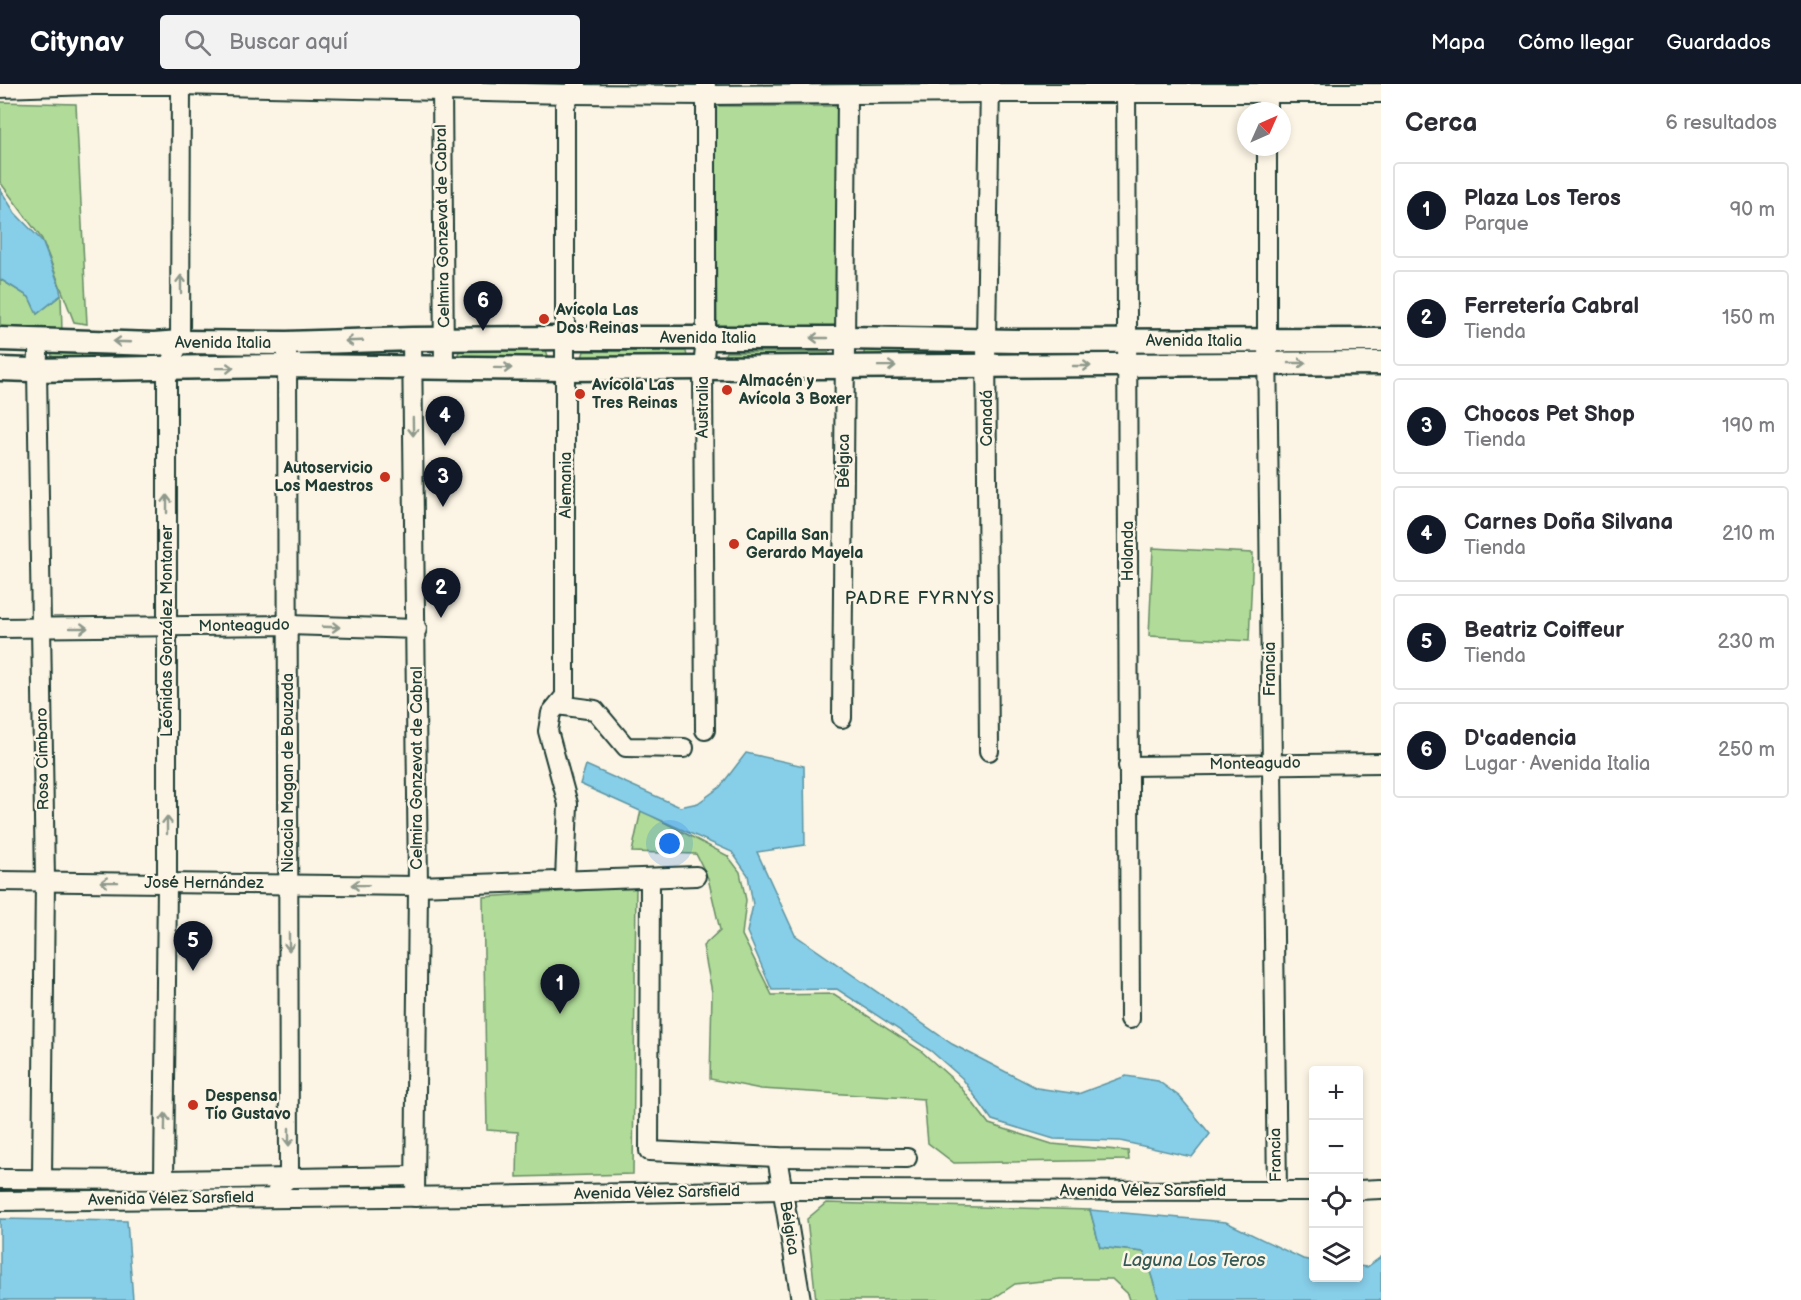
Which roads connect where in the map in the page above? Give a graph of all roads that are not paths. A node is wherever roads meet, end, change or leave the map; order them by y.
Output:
1 (181, 84) edge
2 (442, 87) edge
3 (0, 88) edge
4 (990, 88) edge
5 (1126, 88) edge
6 (575, 89) edge
7 (706, 90) edge
8 (1381, 93) edge
9 (847, 96) junction
10 (1267, 96) edge
11 (1267, 156) edge
12 (565, 338) junction
13 (706, 338) junction
14 (845, 338) junction
15 (0, 339) edge
16 (39, 339) junction
17 (412, 339) junction
18 (445, 339) junction
19 (986, 340) junction
20 (1381, 340) edge
21 (1128, 341) junction
22 (180, 342) junction
23 (287, 343) junction
24 (1267, 352) junction
25 (1381, 363) edge
26 (986, 365) junction
27 (286, 366) junction
28 (1128, 366) junction
29 (703, 367) junction
30 (845, 367) junction
31 (412, 368) junction
32 (444, 368) junction
33 (0, 369) edge
34 (167, 369) junction
35 (566, 369) junction
36 (37, 370) junction
37 (288, 625) junction
38 (167, 627) junction
39 (0, 628) edge
40 (42, 628) junction
41 (417, 629) junction
42 (558, 705) junction
43 (842, 718) dead end
44 (705, 730) dead end
45 (684, 748) dead end
46 (989, 751) dead end
47 (1381, 763) edge
48 (1271, 764) junction
49 (1128, 766) junction
50 (696, 876) dead end
51 (650, 879) junction
52 (565, 880) junction
53 (0, 881) edge
54 (45, 881) junction
55 (167, 883) junction
56 (289, 883) junction
57 (418, 886) junction
58 (1130, 1019) dead end
59 (777, 1157) junction
60 (907, 1158) dead end
61 (414, 1176) junction
62 (289, 1178) junction
63 (0, 1179) edge
64 (42, 1179) junction
65 (164, 1180) junction
66 (1381, 1189) edge
67 (782, 1190) junction
68 (1363, 1190) edge
69 (1277, 1191) junction
70 (1309, 1191) edge
71 (275, 1197) junction
72 (415, 1197) junction
73 (0, 1201) edge
74 (801, 1300) edge

1 - 2 street
1 - 3 street
22 -> 1 street, Leónidas González Montaner
2 - 6 street
2 - 18 street, Celmira Gonzevat de Cabral
4 - 5 street
4 - 9 street
4 - 19 street, Canadá
5 - 10 street
5 - 21 street, Holanda
6 - 7 street
6 - 12 street, Alemania
7 - 9 street
7 - 13 street, Australia
8 - 10 street
9 - 14 street, Bélgica
11 - 24 street, Francia
12 - 13 main road, Avenida Italia
12 - 18 main road, Avenida Italia
12 - 35 street, Alemania
14 -> 13 main road, Avenida Italia
13 - 29 street, Australia
14 - 19 main road, Avenida Italia
14 - 30 street, Bélgica
15 - 16 main road, Avenida Italia
22 -> 16 main road, Avenida Italia
16 - 36 street, Rosa Címbaro
17 - 18 main road, Avenida Italia
17 -> 23 main road, Avenida Italia
17 - 31 street, Celmira Gonzevat de Cabral
18 - 32 street, Celmira Gonzevat de Cabral
19 - 21 main road, Avenida Italia
19 - 26 street, Canadá
20 - 24 main road, Avenida Italia
21 - 24 main road, Avenida Italia
21 - 28 street, Holanda
22 - 23 main road, Avenida Italia
22 - 34 street, Leónidas González Montaner
23 - 27 street, Nicacia Magan de Bouzada
24 -> 25 main road, Avenida Italia
24 - 28 main road, Avenida Italia
24 - 48 street, Francia
26 -> 28 main road, Avenida Italia
30 -> 26 main road, Avenida Italia
26 - 46 street, Canadá
27 - 31 main road, Avenida Italia
34 -> 27 main road, Avenida Italia
27 - 37 street, Nicacia Magan de Bouzada
28 - 49 street, Holanda
29 - 30 main road, Avenida Italia
29 - 35 main road, Avenida Italia
29 - 44 street, Australia
30 - 43 street, Bélgica
31 - 32 main road, Avenida Italia
31 -> 41 street, Celmira Gonzevat de Cabral
32 -> 35 main road, Avenida Italia
33 - 36 main road, Avenida Italia
34 - 36 main road, Avenida Italia
38 -> 34 street, Leónidas González Montaner
35 - 42 street, Alemania
36 - 40 street, Rosa Címbaro
37 - 38 street, Monteagudo
37 -> 41 street, Monteagudo
37 - 56 street, Nicacia Magan de Bouzada
40 -> 38 street, Monteagudo
55 -> 38 street, Leónidas González Montaner
39 - 40 street, Monteagudo
40 - 54 street, Rosa Címbaro
41 - 57 street, Celmira Gonzevat de Cabral
42 - 45 street
42 - 52 street, Alemania
47 - 48 street, Monteagudo
48 - 49 street, Monteagudo
48 - 69 street, Francia
49 - 58 street, Holanda
50 - 51 street, José Hernández
51 - 52 street, José Hernández
51 - 59 street
52 - 57 street, José Hernández
53 - 54 street, José Hernández
55 -> 54 street, José Hernández
54 - 64 street, Rosa Címbaro
55 - 56 street, José Hernández
65 -> 55 street, Leónidas González Montaner
57 -> 56 street, José Hernández
56 -> 62 street, Nicacia Magan de Bouzada
57 - 61 street, Celmira Gonzevat de Cabral
59 - 60 street
59 - 67 street, Bélgica
61 - 62 street, Avenida Vélez Sarsfield
61 - 72 street, Celmira Gonzevat de Cabral
62 - 65 street, Avenida Vélez Sarsfield
62 - 71 street
63 - 64 street, Avenida Vélez Sarsfield
64 - 65 street, Avenida Vélez Sarsfield
66 - 68 street
67 - 69 street, Avenida Vélez Sarsfield
67 - 72 street, Avenida Vélez Sarsfield
67 - 74 street, Bélgica
69 - 70 street, Avenida Vélez Sarsfield
71 - 72 street, Avenida Vélez Sarsfield
71 - 73 street, Avenida Vélez Sarsfield

